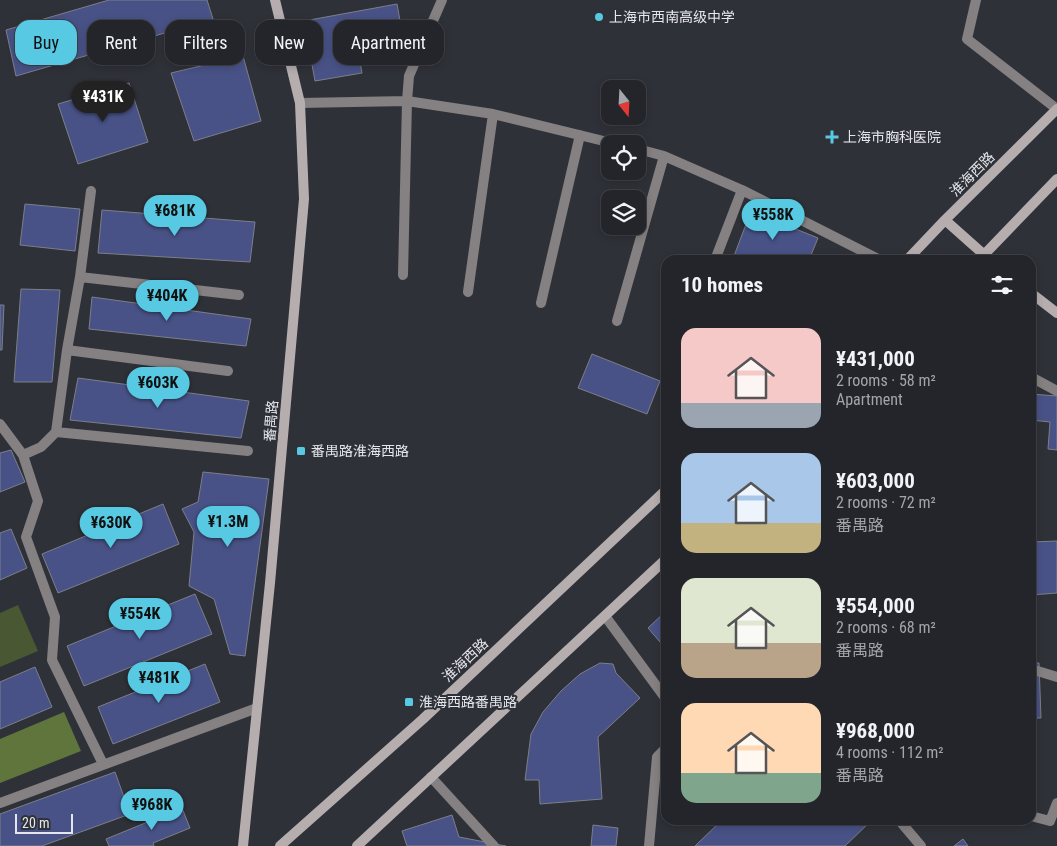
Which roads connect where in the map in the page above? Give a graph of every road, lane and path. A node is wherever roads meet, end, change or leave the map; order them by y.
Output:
1 (275, 0) edge
2 (442, 0) edge
3 (976, 0) edge
4 (407, 101) junction
5 (300, 103) junction
6 (1057, 109) edge
7 (493, 114) junction
8 (580, 135) junction
9 (601, 140) edge
10 (646, 151) edge
11 (664, 156) junction
12 (1057, 179) edge
13 (742, 190) junction
14 (91, 192) dead end
15 (946, 220) junction
16 (717, 255) edge
17 (870, 255) edge
18 (912, 255) edge
19 (981, 255) edge
20 (987, 255) edge
21 (403, 275) dead end
22 (80, 277) junction
23 (468, 292) dead end
24 (239, 295) dead end
25 (1036, 296) edge
26 (541, 303) dead end
27 (1057, 313) edge
28 (618, 321) dead end
29 (67, 350) junction
30 (228, 371) dead end
31 (1036, 380) edge
32 (1057, 391) edge
33 (0, 424) edge
34 (56, 432) junction
35 (248, 451) dead end
36 (23, 455) junction
37 (661, 495) edge
38 (661, 564) edge
39 (604, 616) junction
40 (1036, 671) edge
41 (1057, 677) edge
42 (661, 692) edge
43 (257, 708) junction
44 (661, 753) edge
45 (103, 764) junction
46 (431, 777) junction
47 (0, 803) edge
48 (1057, 803) edge
49 (1036, 817) edge
50 (903, 825) edge
51 (243, 846) edge
52 (280, 846) edge
53 (357, 846) edge
54 (494, 846) edge
55 (649, 846) edge
56 (922, 846) edge

1 - 5 main road, 番禺路
2 - 4 lane
3 - 6 lane
4 - 5 lane
4 - 7 lane
4 - 21 lane
5 - 43 main road, 番禺路
6 - 15 main road, 淮海西路
7 - 8 lane
7 - 23 lane
8 - 9 lane
8 - 26 lane
10 - 11 lane
11 - 13 lane
11 - 28 lane
12 - 20 main road
13 - 16 lane
13 - 17 lane
14 - 22 lane
15 - 18 main road, 淮海西路
15 - 19 main road
22 - 24 lane
22 - 29 lane
25 - 27 main road
29 - 30 lane
29 - 34 lane
31 - 32 lane
33 - 36 lane
34 - 35 lane
34 - 36 lane
36 - 45 lane
37 - 52 main road, 淮海西路
38 - 39 main road
39 - 42 lane
39 - 46 main road
40 - 41 lane
43 - 45 lane
43 - 51 main road, 番禺路
44 - 55 lane
45 - 47 lane
46 - 53 main road
46 - 54 lane
48 - 49 lane
50 - 56 lane

